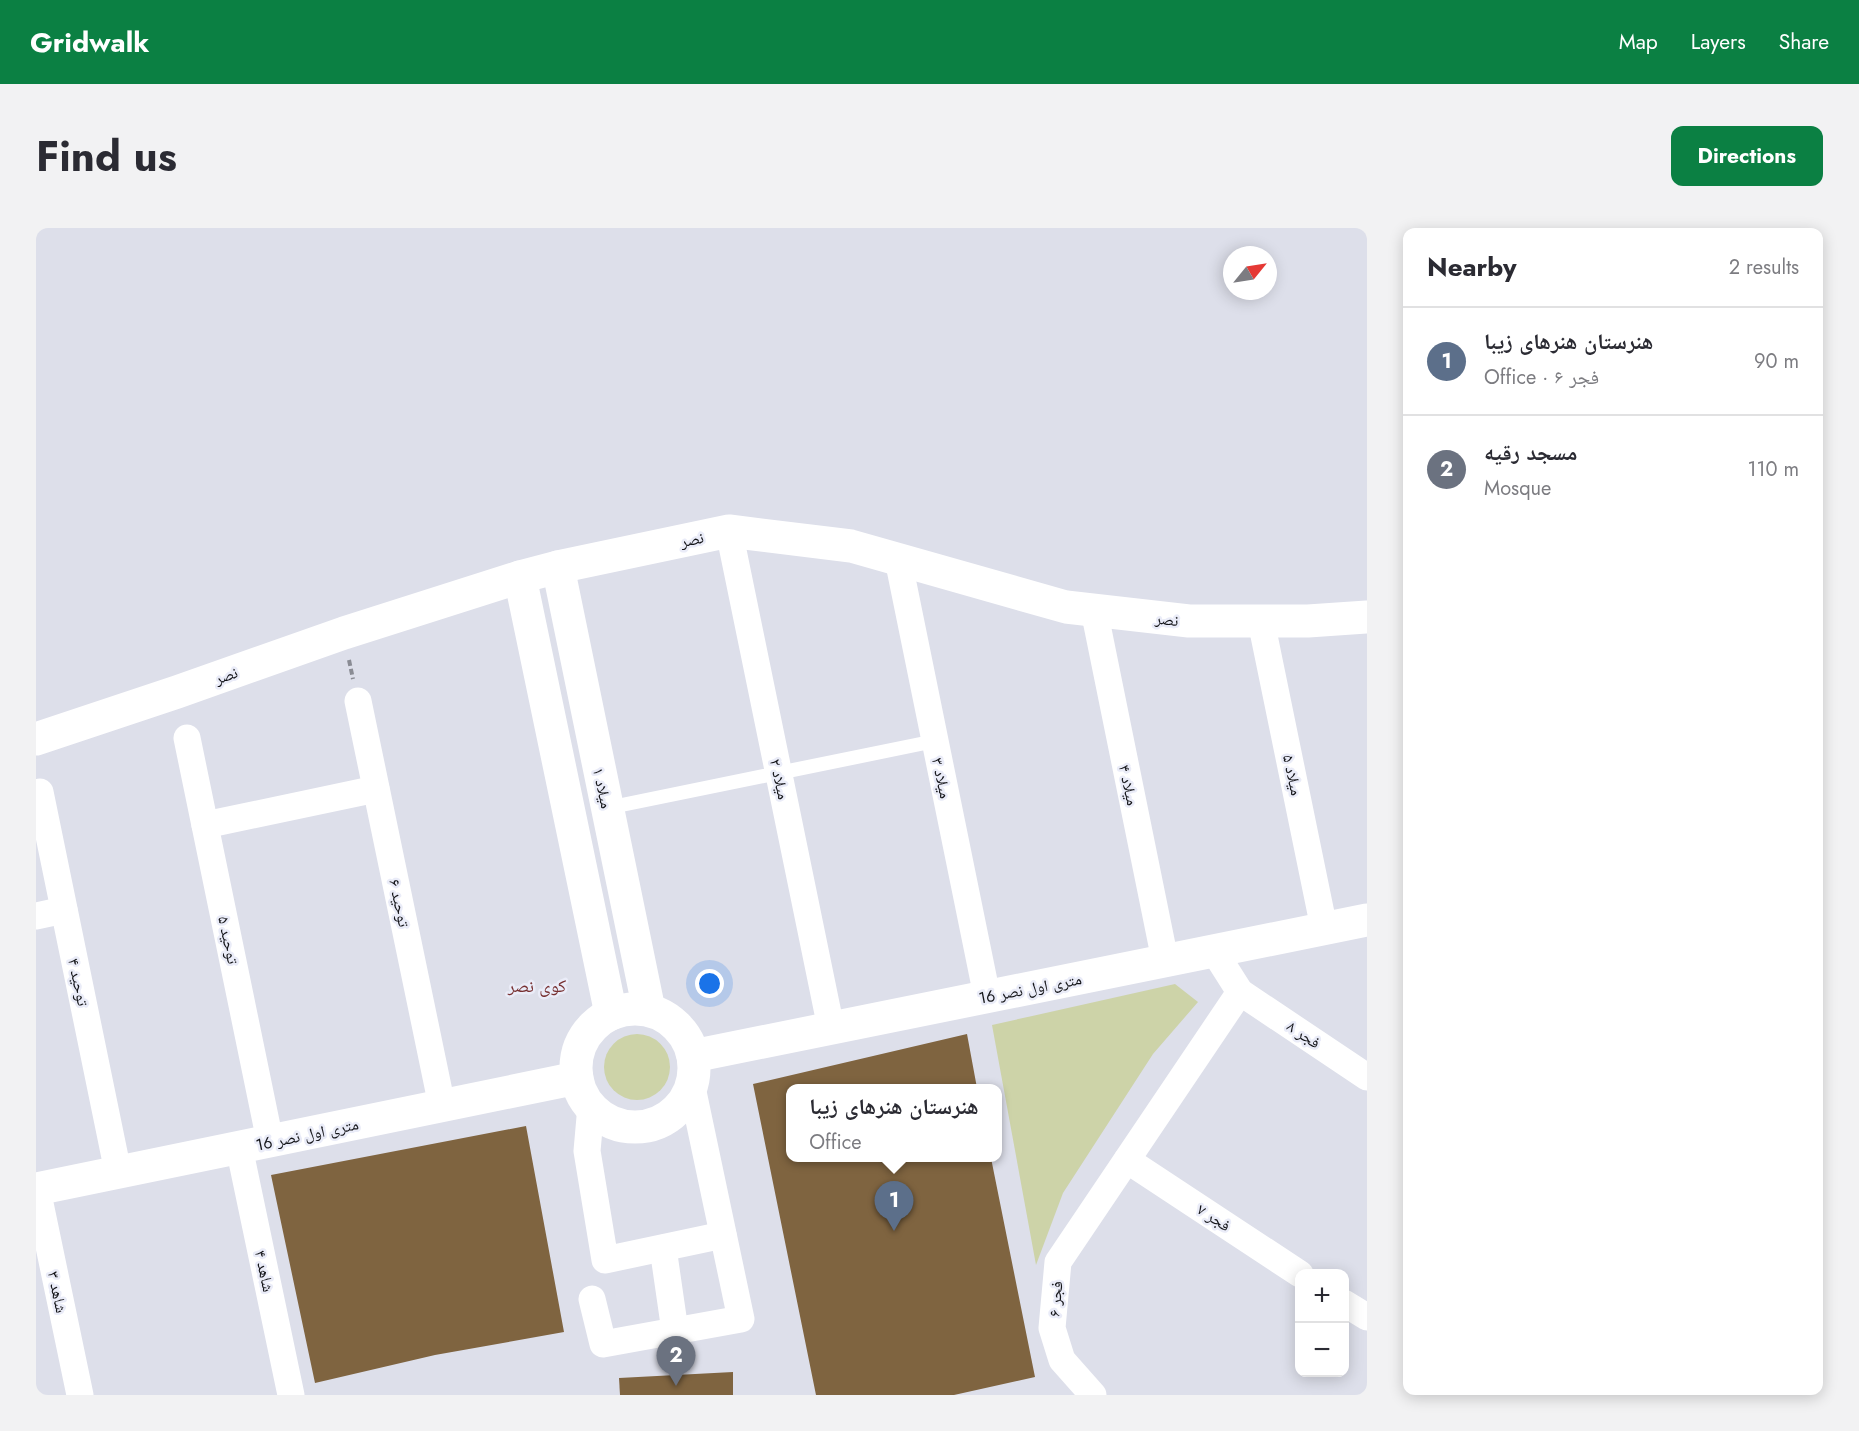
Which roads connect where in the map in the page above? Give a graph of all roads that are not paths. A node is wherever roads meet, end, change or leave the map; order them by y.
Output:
1 (729, 531) junction
2 (898, 559) junction
3 (558, 567) junction
4 (520, 577) junction
5 (1094, 610) junction
6 (1367, 617) edge
7 (1261, 621) junction
8 (358, 701) road end
9 (187, 738) dead end
10 (36, 739) edge
11 (935, 741) junction
12 (779, 773) junction
13 (376, 789) junction
14 (39, 792) dead end
15 (607, 807) junction
16 (205, 825) junction
17 (64, 910) junction
18 (36, 916) edge
19 (1367, 920) edge
20 (1324, 928) junction
21 (1214, 951) junction
22 (1166, 960) junction
23 (1240, 992) junction
24 (987, 996) junction
25 (649, 1010) junction
26 (611, 1014) junction
27 (831, 1028) junction
28 (692, 1071) junction
29 (1367, 1077) edge
30 (584, 1092) junction
31 (442, 1106) junction
32 (255, 1144) junction
33 (1127, 1160) junction
34 (118, 1172) junction
35 (37, 1189) edge
36 (723, 1235) junction
37 (663, 1248) junction
38 (1295, 1271) edge
39 (592, 1299) dead end
40 (1349, 1306) edge
41 (1367, 1317) edge
42 (675, 1331) junction
43 (80, 1395) edge
44 (291, 1395) edge
45 (1093, 1395) edge

1 - 2 street, نصر
1 - 3 street, نصر
1 - 12 street, میلاد ۲
2 - 5 street, نصر
2 - 11 street, میلاد ۳
3 - 4 street, نصر
3 - 15 street, میلاد ۱
4 - 10 street, نصر
4 - 26 street
5 - 7 street, نصر
5 - 22 street, میلاد ۴
6 - 7 street, نصر
7 - 20 street, میلاد ۵
8 - 13 street, توحید ۶
9 - 16 street, توحید ۵
11 - 12 lane
11 - 24 street, میلاد ۳
12 - 15 lane
12 - 27 street, میلاد ۲
13 - 16 street
13 - 31 street, توحید ۶
14 - 17 street, توحید ۴
15 - 25 street, میلاد ۱
16 - 32 street, توحید ۵
17 - 18 street
17 - 34 street, توحید ۴
19 - 20 street, 16 متری اول نصر
20 - 21 street, 16 متری اول نصر
21 - 22 street, 16 متری اول نصر
21 - 23 street
22 - 24 street, 16 متری اول نصر
23 - 29 street, فجر ۸
23 - 33 street
24 - 27 street, 16 متری اول نصر
25 - 26 street
25 - 28 street
26 - 30 street
27 - 28 street, 16 متری اول نصر
28 - 30 street
28 - 36 street
30 - 31 street, 16 متری اول نصر
30 - 37 street
31 - 32 street, 16 متری اول نصر
32 - 34 street, 16 متری اول نصر
32 - 44 street, شاهد ۴
33 - 38 street, فجر ۷
33 - 45 street, فجر ۶
34 - 35 street, 16 متری اول نصر
35 - 43 street, شاهد ۳
36 - 37 street
36 - 42 street
37 - 42 street
39 - 42 street
40 - 41 street

